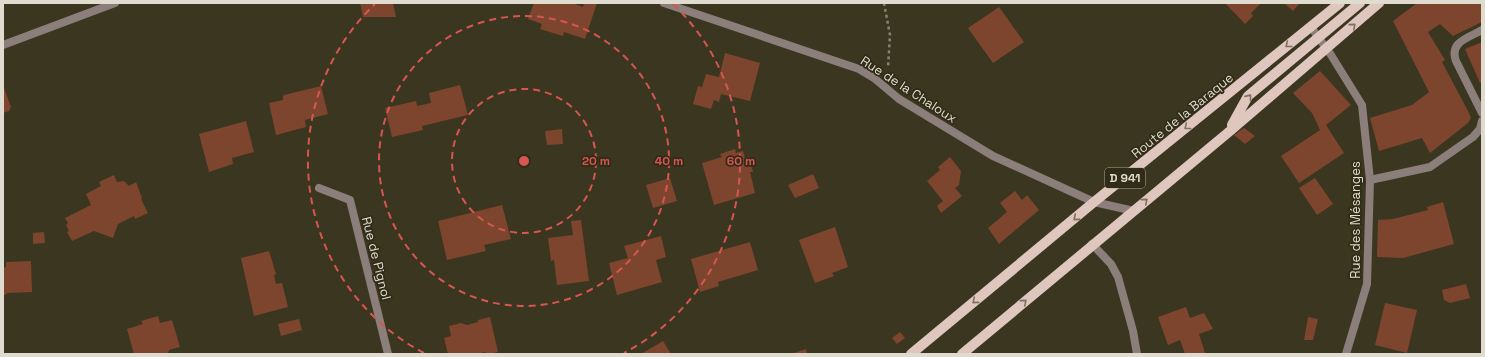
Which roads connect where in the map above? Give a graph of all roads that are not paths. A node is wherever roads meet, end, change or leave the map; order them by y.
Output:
1 (115, 3) edge
2 (664, 3) edge
3 (1340, 3) edge
4 (1360, 3) edge
5 (1379, 3) edge
6 (1311, 27) junction
7 (1482, 30) edge
8 (1318, 38) junction
9 (3, 45) edge
10 (1326, 49) junction
11 (1482, 112) edge
12 (1482, 121) edge
13 (1230, 130) junction
14 (1370, 180) junction
15 (319, 188) dead end
16 (1094, 202) junction
17 (1134, 211) junction
18 (1092, 244) junction
19 (388, 354) edge
20 (911, 354) edge
21 (962, 354) edge
22 (1137, 354) edge
23 (1346, 354) edge

1 - 9 street
2 - 16 street, Rue de la Chaloux
3 - 6 main road, Route de la Baraque / D 941
4 - 8 main road, Route de la Baraque / D 941
10 -> 5 main road, D 941
6 - 8 street, Rue des Mésanges
6 -> 16 main road, Route de la Baraque / D 941
7 - 11 street
8 - 10 street, Rue des Mésanges
13 -> 8 main road, Route de la Baraque / D 941
10 - 13 main road, Route de la Baraque / D 941
10 - 14 street, Rue des Mésanges
12 - 14 street
17 -> 13 main road, Route de la Baraque / D 941
14 - 23 street, Rue des Mésanges
15 - 19 street, Rue de Pignol
16 - 17 street, Rue de la Chaloux
16 -> 20 main road, Route de la Baraque / D 941
17 - 18 main road, Route de la Baraque / D 941
21 -> 18 main road, Route de la Baraque / D 941
18 - 22 street

